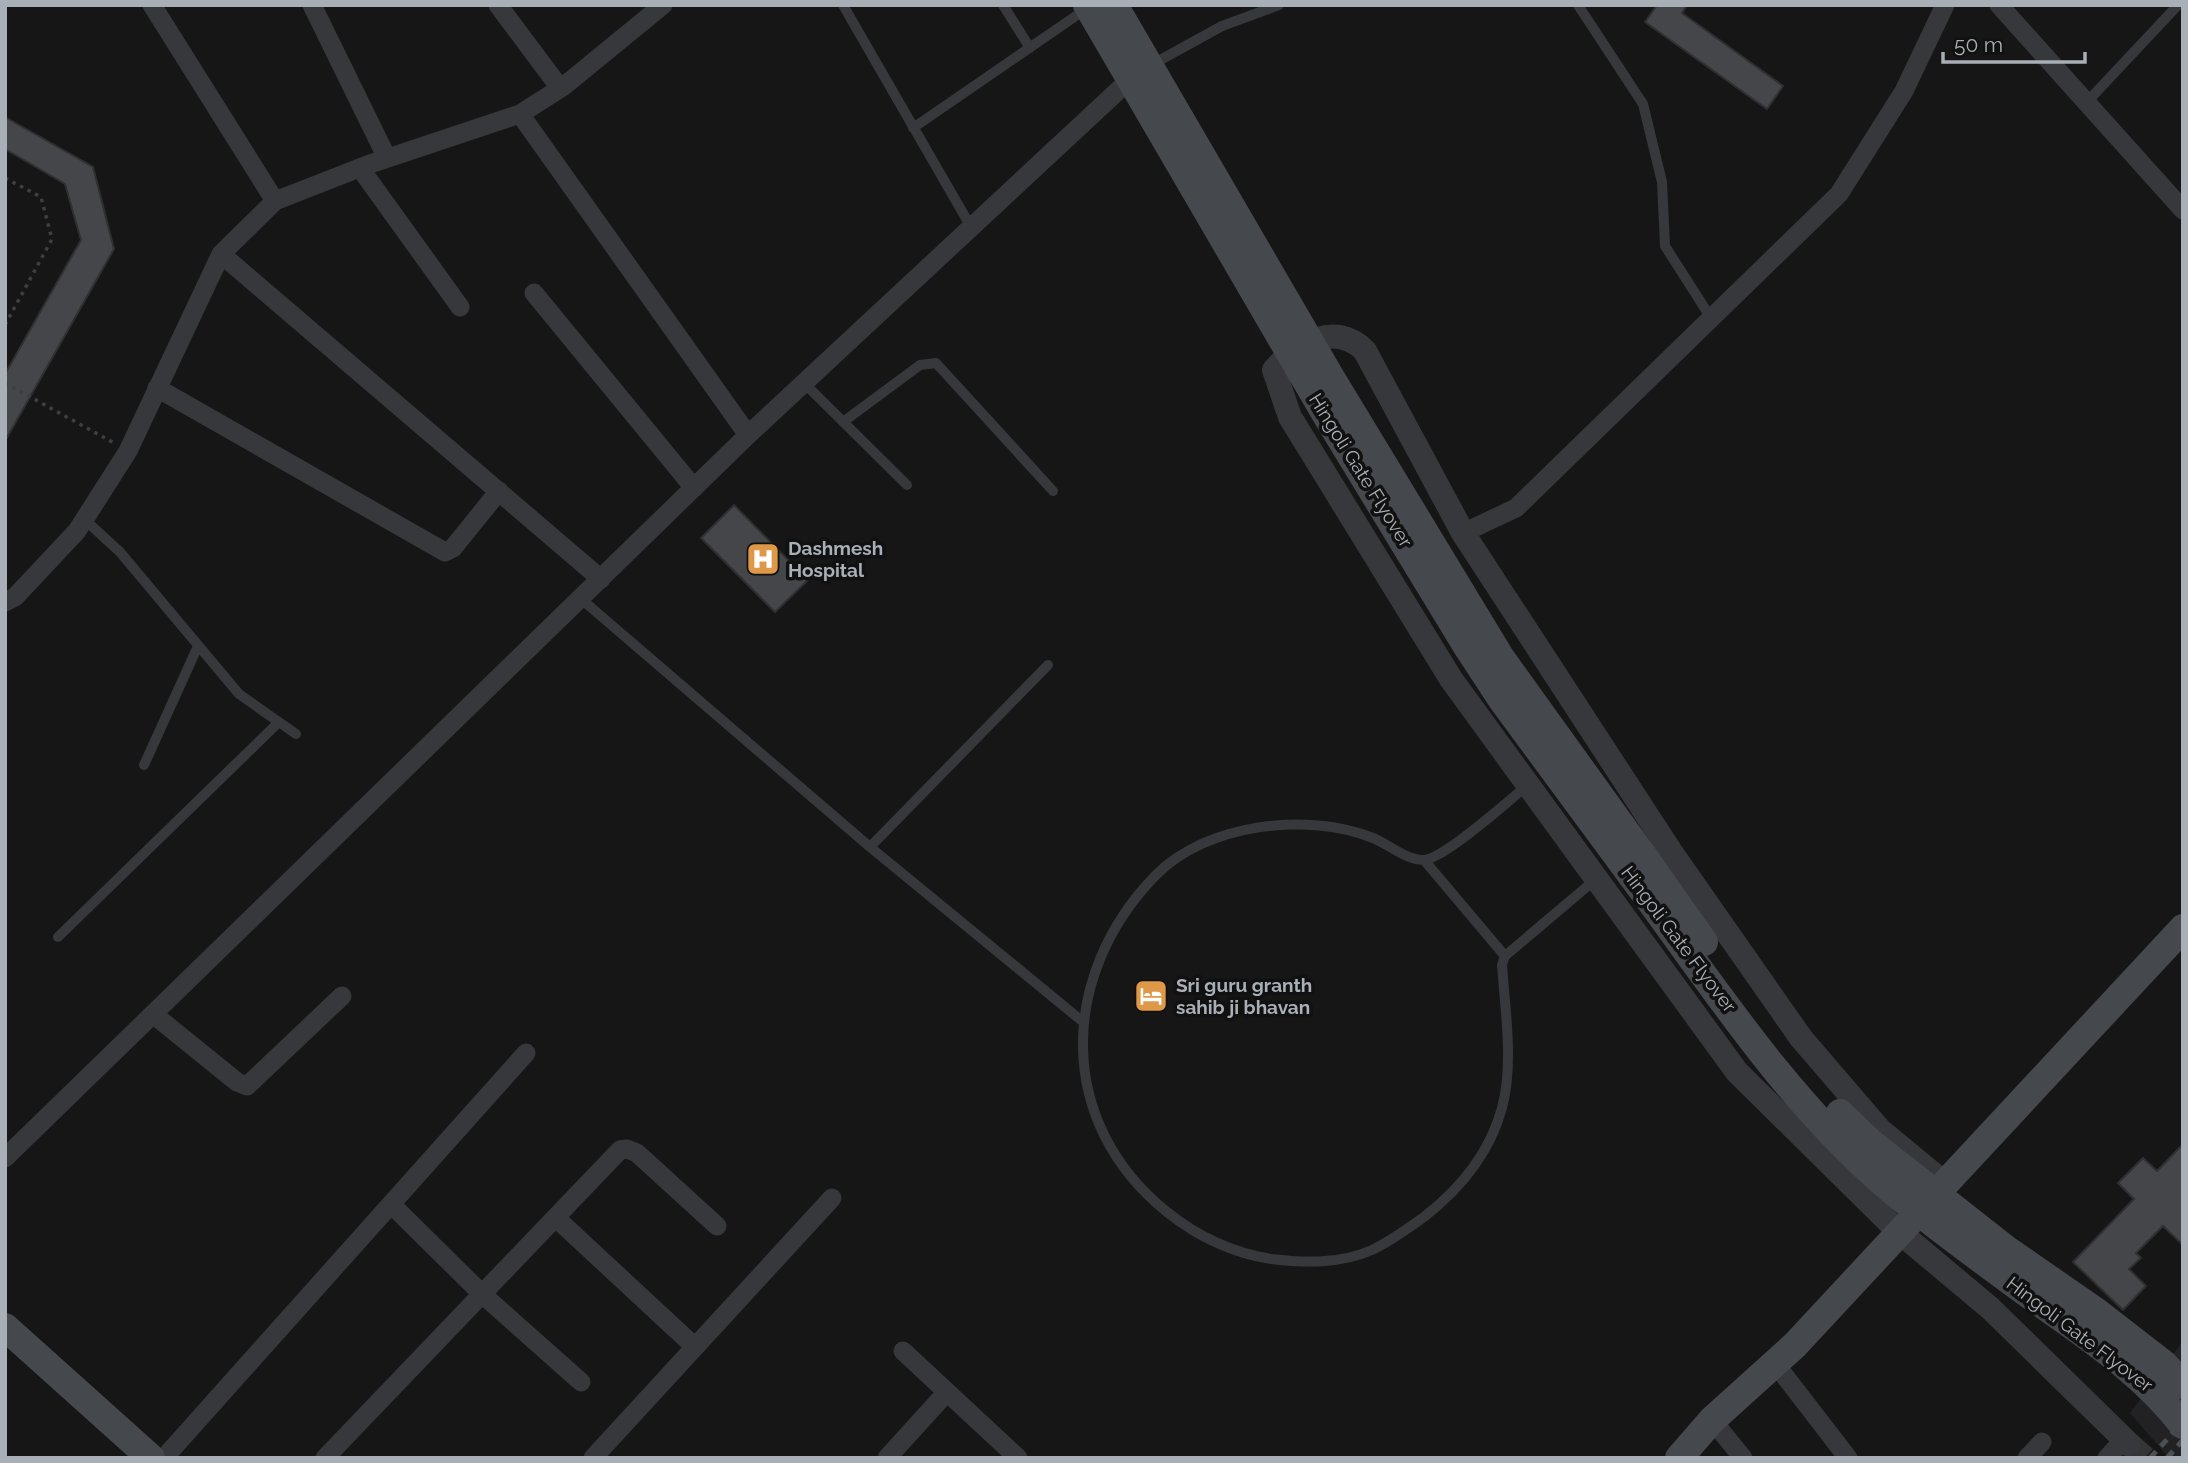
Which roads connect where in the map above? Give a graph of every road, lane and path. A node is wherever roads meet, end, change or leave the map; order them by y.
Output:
1 (152, 5) edge
2 (312, 5) edge
3 (498, 5) edge
4 (663, 5) edge
5 (843, 5) edge
6 (1003, 5) edge
7 (1279, 5) edge
8 (1578, 5) edge
9 (1945, 5) edge
10 (1999, 5) edge
11 (2178, 5) edge
12 (1097, 6) edge
13 (1030, 48) junction
14 (1140, 71) junction
15 (560, 88) junction
16 (2085, 103) junction
17 (520, 114) junction
18 (914, 128) junction
19 (387, 158) junction
20 (360, 168) junction
21 (5, 178) edge
22 (275, 201) junction
23 (2183, 210) edge
24 (971, 227) junction
25 (221, 254) junction
26 (534, 293) dead end
27 (460, 307) dead end
28 (1711, 318) junction
29 (5, 325) edge
30 (1300, 346) junction
31 (5, 383) edge
32 (804, 383) junction
33 (157, 388) junction
34 (843, 422) junction
35 (748, 435) junction
36 (128, 451) junction
37 (907, 485) dead end
38 (694, 488) junction
39 (1053, 491) dead end
40 (499, 492) junction
41 (84, 519) junction
42 (1463, 533) junction
43 (601, 579) junction
44 (580, 598) junction
45 (5, 602) edge
46 (198, 646) junction
47 (1048, 665) dead end
48 (279, 722) junction
49 (296, 734) dead end
50 (144, 765) dead end
51 (1528, 785) junction
52 (870, 848) junction
53 (1424, 860) junction
54 (1639, 868) junction
55 (1597, 879) junction
56 (2183, 928) edge
57 (58, 937) dead end
58 (1505, 956) junction
59 (342, 996) dead end
60 (153, 1014) junction
61 (1082, 1021) junction
62 (526, 1053) dead end
63 (5, 1158) edge
64 (1943, 1182) junction
65 (832, 1198) dead end
66 (391, 1204) junction
67 (556, 1218) junction
68 (718, 1226) dead end
69 (1898, 1231) junction
70 (482, 1294) junction
71 (5, 1327) edge
72 (695, 1347) junction
73 (903, 1351) dead end
74 (1774, 1362) junction
75 (581, 1382) dead end
76 (2183, 1385) edge
77 (947, 1392) junction
78 (1712, 1420) junction
79 (2183, 1425) edge
80 (2127, 1441) joint
81 (2042, 1442) dead end
82 (1678, 1453) edge
83 (151, 1458) edge
84 (164, 1458) edge
85 (325, 1458) edge
86 (593, 1458) edge
87 (887, 1458) edge
88 (1018, 1458) edge
89 (1743, 1458) edge
90 (1848, 1458) edge
91 (2027, 1458) edge
92 (2107, 1458) edge

1 - 22 street
2 - 19 street
3 - 15 street
4 - 15 street
5 - 18 lane
6 - 13 lane
7 - 14 lane
8 - 28 lane
9 - 28 street
10 - 16 street
11 - 16 lane
12 - 13 lane
12 - 14 main road, Hingoli Gate Flyover
13 - 18 lane
14 - 24 street
14 - 30 main road, Hingoli Gate Flyover
15 - 17 street
16 - 23 street
17 - 19 street
17 - 35 street
18 - 24 lane
19 - 20 street
20 - 22 street
20 - 27 street
21 - 29 path
22 - 25 street
24 - 32 street
25 - 33 street
25 - 40 street
26 - 38 street
28 - 42 street
30 - 42 street
30 - 51 street
30 - 54 main road, Hingoli Gate Flyover
31 - 36 path
32 - 34 lane
32 - 35 street
33 - 36 street
33 - 40 street
34 - 37 lane
34 - 39 lane
35 - 38 street
36 - 41 street
38 - 43 street
40 - 43 street
41 - 45 street
41 - 46 lane
42 - 64 street
43 - 44 street
44 - 52 lane
44 - 60 street
46 - 48 lane
46 - 50 lane
47 - 52 lane
48 - 49 lane
48 - 57 lane
51 - 53 lane
51 - 55 street
52 - 61 lane
53 - 58 lane
53 - 61 lane
54 - 76 main road, Hingoli Gate Flyover, bridge
54 - 79 main road, Hingoli Gate Flyover, bridge
55 - 58 lane
55 - 69 street
56 - 64 main road
58 - 61 lane
59 - 60 street
60 - 63 street
62 - 66 street
64 - 69 main road
65 - 72 street
66 - 70 street
66 - 84 street
67 - 68 street
67 - 70 street
67 - 72 street
69 - 74 main road
69 - 80 street
70 - 75 street
70 - 85 street
71 - 83 main road
72 - 86 street
73 - 77 street
74 - 78 main road
74 - 90 street
77 - 87 street
77 - 88 street
78 - 82 main road
78 - 89 street
80 - 92 street
81 - 91 street

